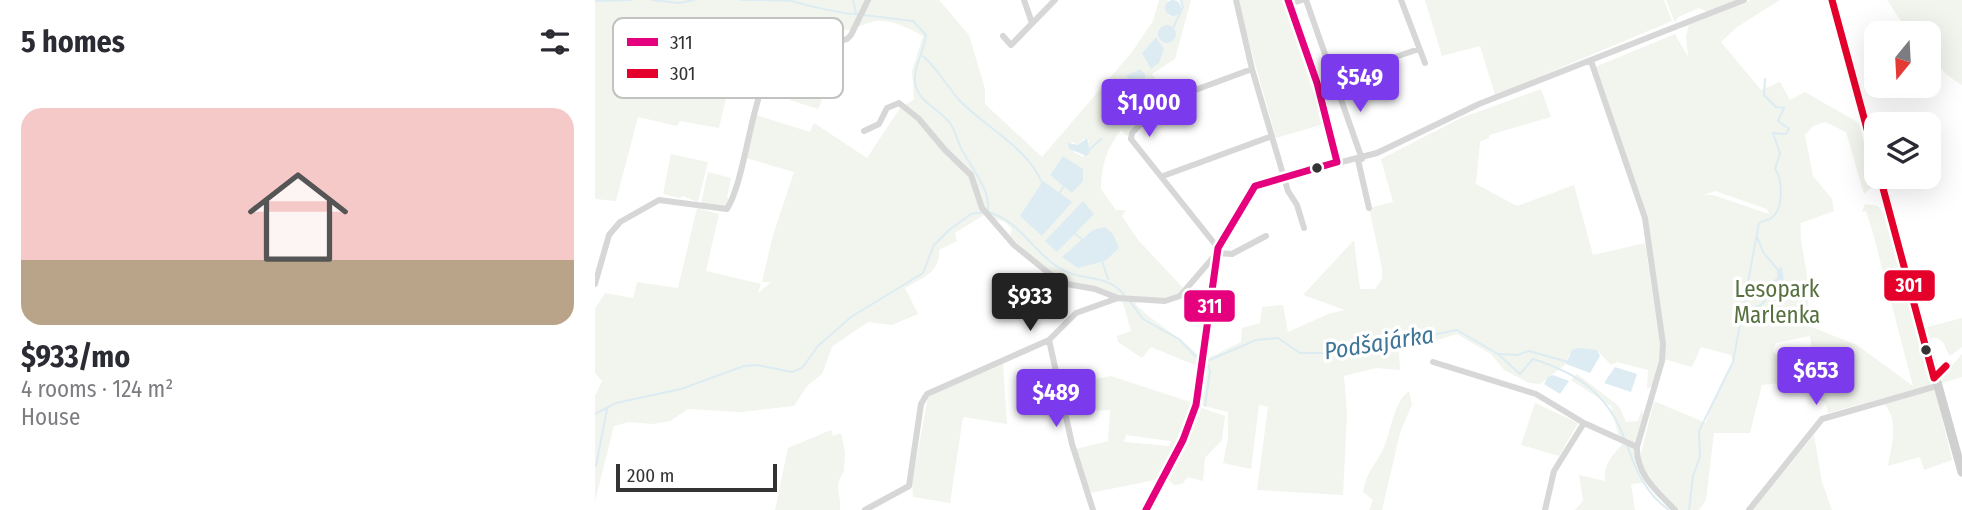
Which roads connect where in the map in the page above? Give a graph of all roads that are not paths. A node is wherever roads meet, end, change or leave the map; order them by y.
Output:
1 (868, 0) edge
2 (1024, 0) edge
3 (1055, 0) edge
4 (1236, 0) edge
5 (1304, 0) edge
6 (1401, 0) edge
7 (1744, 0) edge
8 (1832, 0) edge
9 (1288, 2) edge
10 (1033, 23) junction
11 (1003, 36) dead end
12 (843, 39) edge
13 (1419, 49) junction
14 (1591, 61) junction
15 (1425, 63) dead end
16 (1252, 69) junction
17 (1333, 78) junction
18 (1317, 83) junction
19 (760, 98) edge
20 (1864, 118) edge
21 (864, 131) dead end
22 (1272, 136) junction
23 (1360, 159) junction
24 (1337, 162) junction
25 (1163, 176) junction
26 (1285, 177) junction
27 (1883, 189) edge
28 (1369, 208) dead end
29 (1304, 228) dead end
30 (1266, 236) dead end
31 (1217, 250) junction
32 (595, 284) edge
33 (1118, 298) junction
34 (1049, 340) junction
35 (1433, 362) dead end
36 (1937, 386) junction
37 (1584, 423) junction
38 (1637, 447) junction
39 (1962, 472) edge
40 (865, 510) edge
41 (1093, 510) edge
42 (1146, 510) edge
43 (1545, 510) edge
44 (1675, 510) edge
45 (1749, 510) edge

1 - 12 street
2 - 10 street
3 - 10 street
4 - 16 street
5 - 9 street
5 - 17 street
6 - 13 street
7 - 14 street
8 - 20 main road
9 - 18 street
10 - 11 street
13 - 15 street
13 - 17 street
14 - 23 street
14 - 38 street
16 - 22 street
16 - 25 street
17 - 18 street
17 - 23 street
18 - 24 street
19 - 32 street
21 - 33 street
22 - 25 street
22 - 26 street
23 - 24 street
23 - 28 street
24 - 26 street
25 - 31 street
26 - 29 street
26 - 31 street
27 - 36 main road
30 - 31 street
31 - 33 street
31 - 42 street
33 - 34 street
34 - 40 street
34 - 41 street
35 - 37 street
36 - 39 main road
36 - 45 street
37 - 38 street
37 - 43 street
38 - 44 street

